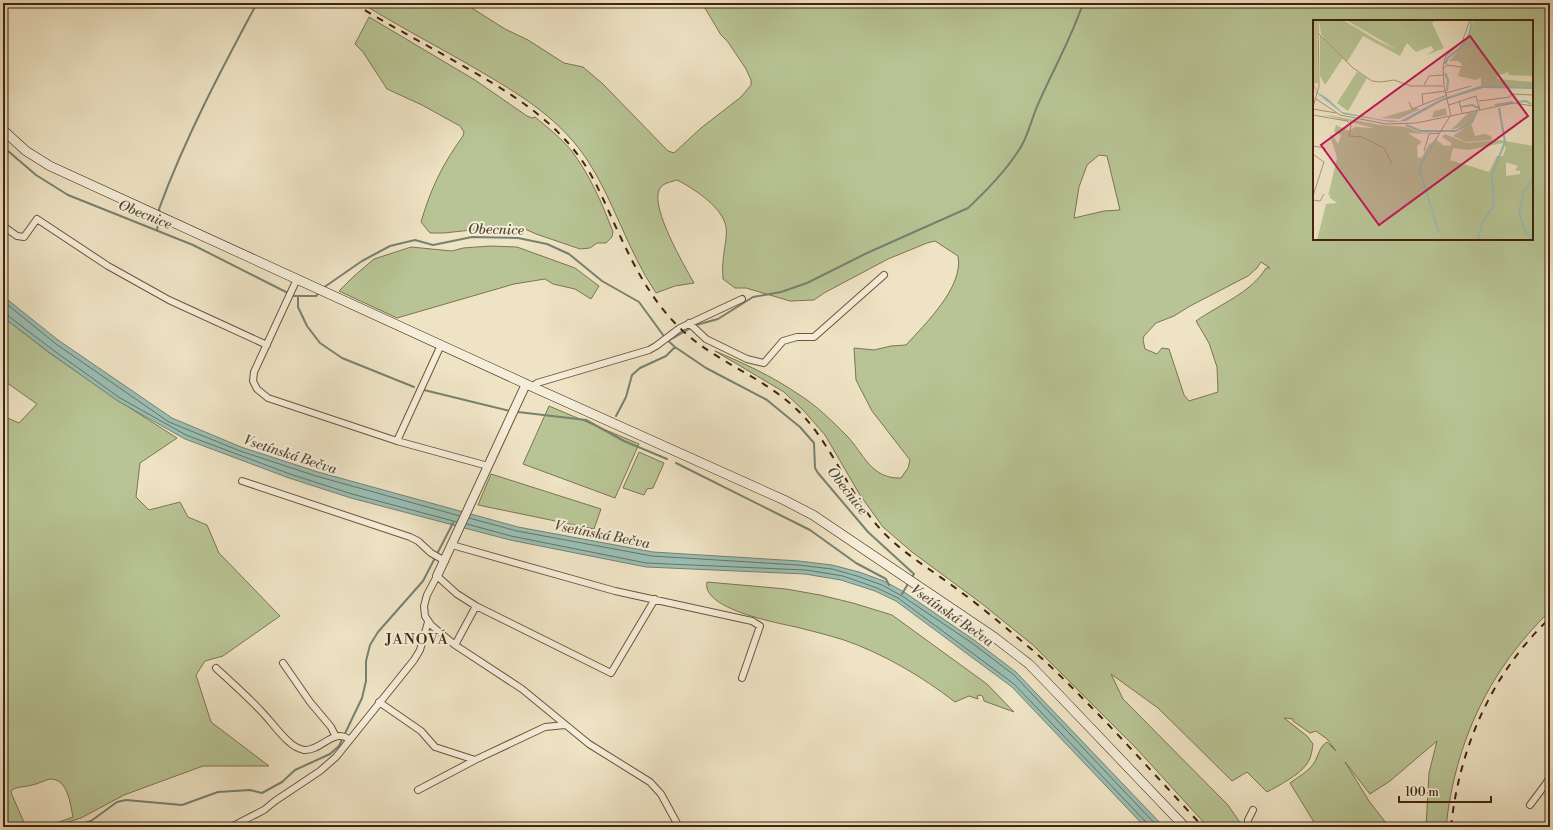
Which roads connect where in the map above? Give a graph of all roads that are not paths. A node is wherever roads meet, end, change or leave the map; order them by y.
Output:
1 (3, 130) edge
2 (3, 226) edge
3 (884, 275) dead end
4 (297, 279) junction
5 (742, 298) dead end
6 (689, 323) junction
7 (267, 345) junction
8 (441, 345) junction
9 (529, 385) junction
10 (397, 441) junction
11 (487, 468) junction
12 (242, 481) dead end
13 (453, 543) junction
14 (442, 560) junction
15 (437, 576) junction
16 (655, 599) junction
17 (476, 606) junction
18 (428, 622) junction
19 (455, 645) junction
20 (283, 663) dead end
21 (216, 668) dead end
22 (742, 678) dead end
23 (379, 702) junction
24 (565, 725) junction
25 (343, 737) junction
26 (475, 760) junction
27 (1550, 777) edge
28 (1544, 785) junction
29 (418, 790) dead end
30 (1550, 791) edge
31 (1530, 805) dead end
32 (1252, 810) dead end
33 (231, 827) edge
34 (679, 827) edge
35 (1185, 827) edge
36 (1248, 827) edge

1 - 4 main road
2 - 7 street
3 - 6 street
4 - 7 street
4 - 8 main road
5 - 6 street
6 - 9 street
7 - 10 street
8 - 9 main road
8 - 10 street
9 - 11 street
9 - 35 main road
10 - 11 street
11 - 13 street
12 - 14 street
13 - 14 street
13 - 16 street
14 - 15 street
15 - 17 street
15 - 18 street
16 - 17 street
16 - 22 street
17 - 19 street
18 - 19 street
18 - 23 street
19 - 24 street
20 - 25 street
21 - 25 street
23 - 25 street
23 - 26 street
24 - 26 street
24 - 34 street
25 - 33 street
26 - 29 street
27 - 28 street
28 - 30 street
28 - 31 street
32 - 36 street

